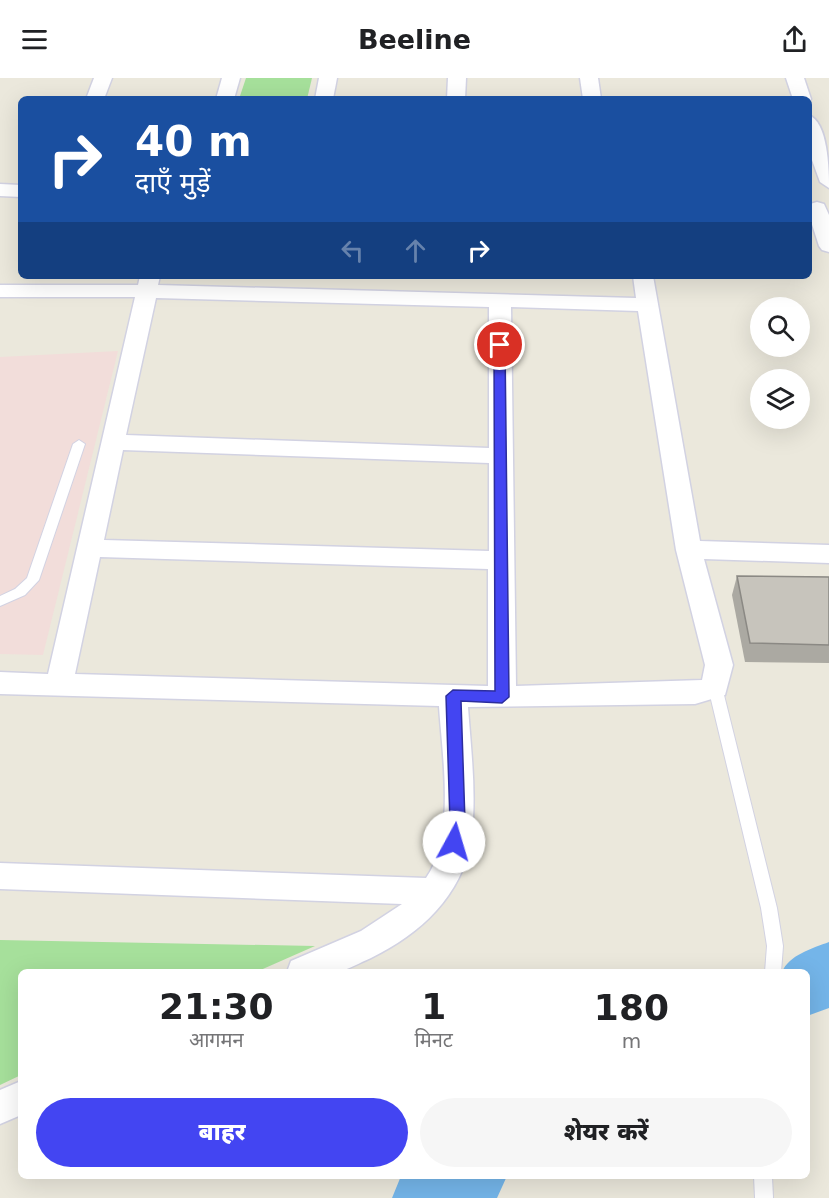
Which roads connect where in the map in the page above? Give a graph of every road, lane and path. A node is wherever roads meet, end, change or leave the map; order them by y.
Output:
1 (103, 78) edge
2 (231, 78) edge
3 (328, 78) edge
4 (457, 78) edge
5 (589, 78) edge
6 (795, 78) edge
7 (95, 96) edge
8 (226, 96) edge
9 (325, 96) edge
10 (456, 96) edge
11 (592, 96) edge
12 (800, 96) edge
13 (814, 128) edge
14 (829, 182) edge
15 (0, 190) edge
16 (18, 191) edge
17 (818, 208) edge
18 (829, 246) edge
19 (644, 279) edge
20 (148, 284) edge
21 (0, 291) edge
22 (500, 301) junction
23 (648, 305) junction
24 (113, 442) junction
25 (79, 444) dead end
26 (501, 456) junction
27 (90, 548) junction
28 (689, 550) junction
29 (829, 554) edge
30 (502, 560) junction
31 (0, 601) edge
32 (0, 683) edge
33 (59, 685) junction
34 (715, 687) junction
35 (453, 696) junction
36 (502, 697) junction
37 (0, 876) edge
38 (434, 892) junction
39 (310, 969) edge
40 (773, 969) edge
41 (18, 1099) edge
42 (0, 1107) edge
43 (763, 1179) edge
44 (764, 1198) edge

1 - 7 street
2 - 8 street
3 - 9 street
4 - 10 street
5 - 11 street
6 - 12 street
13 - 14 street
15 - 16 street
17 - 18 street
19 - 23 street
20 - 21 street
20 - 22 street
20 - 24 street
22 - 23 street
22 - 26 street
23 - 28 street
24 - 26 street
24 - 27 street
25 - 31 lane
26 - 30 street
27 - 30 street
27 - 33 street
28 - 29 street
28 - 34 street
30 - 36 street
32 - 33 street
33 - 35 street
34 - 36 street
34 - 40 lane
35 - 36 street
35 - 38 street
37 - 38 street
38 - 39 street
41 - 42 street
43 - 44 lane

